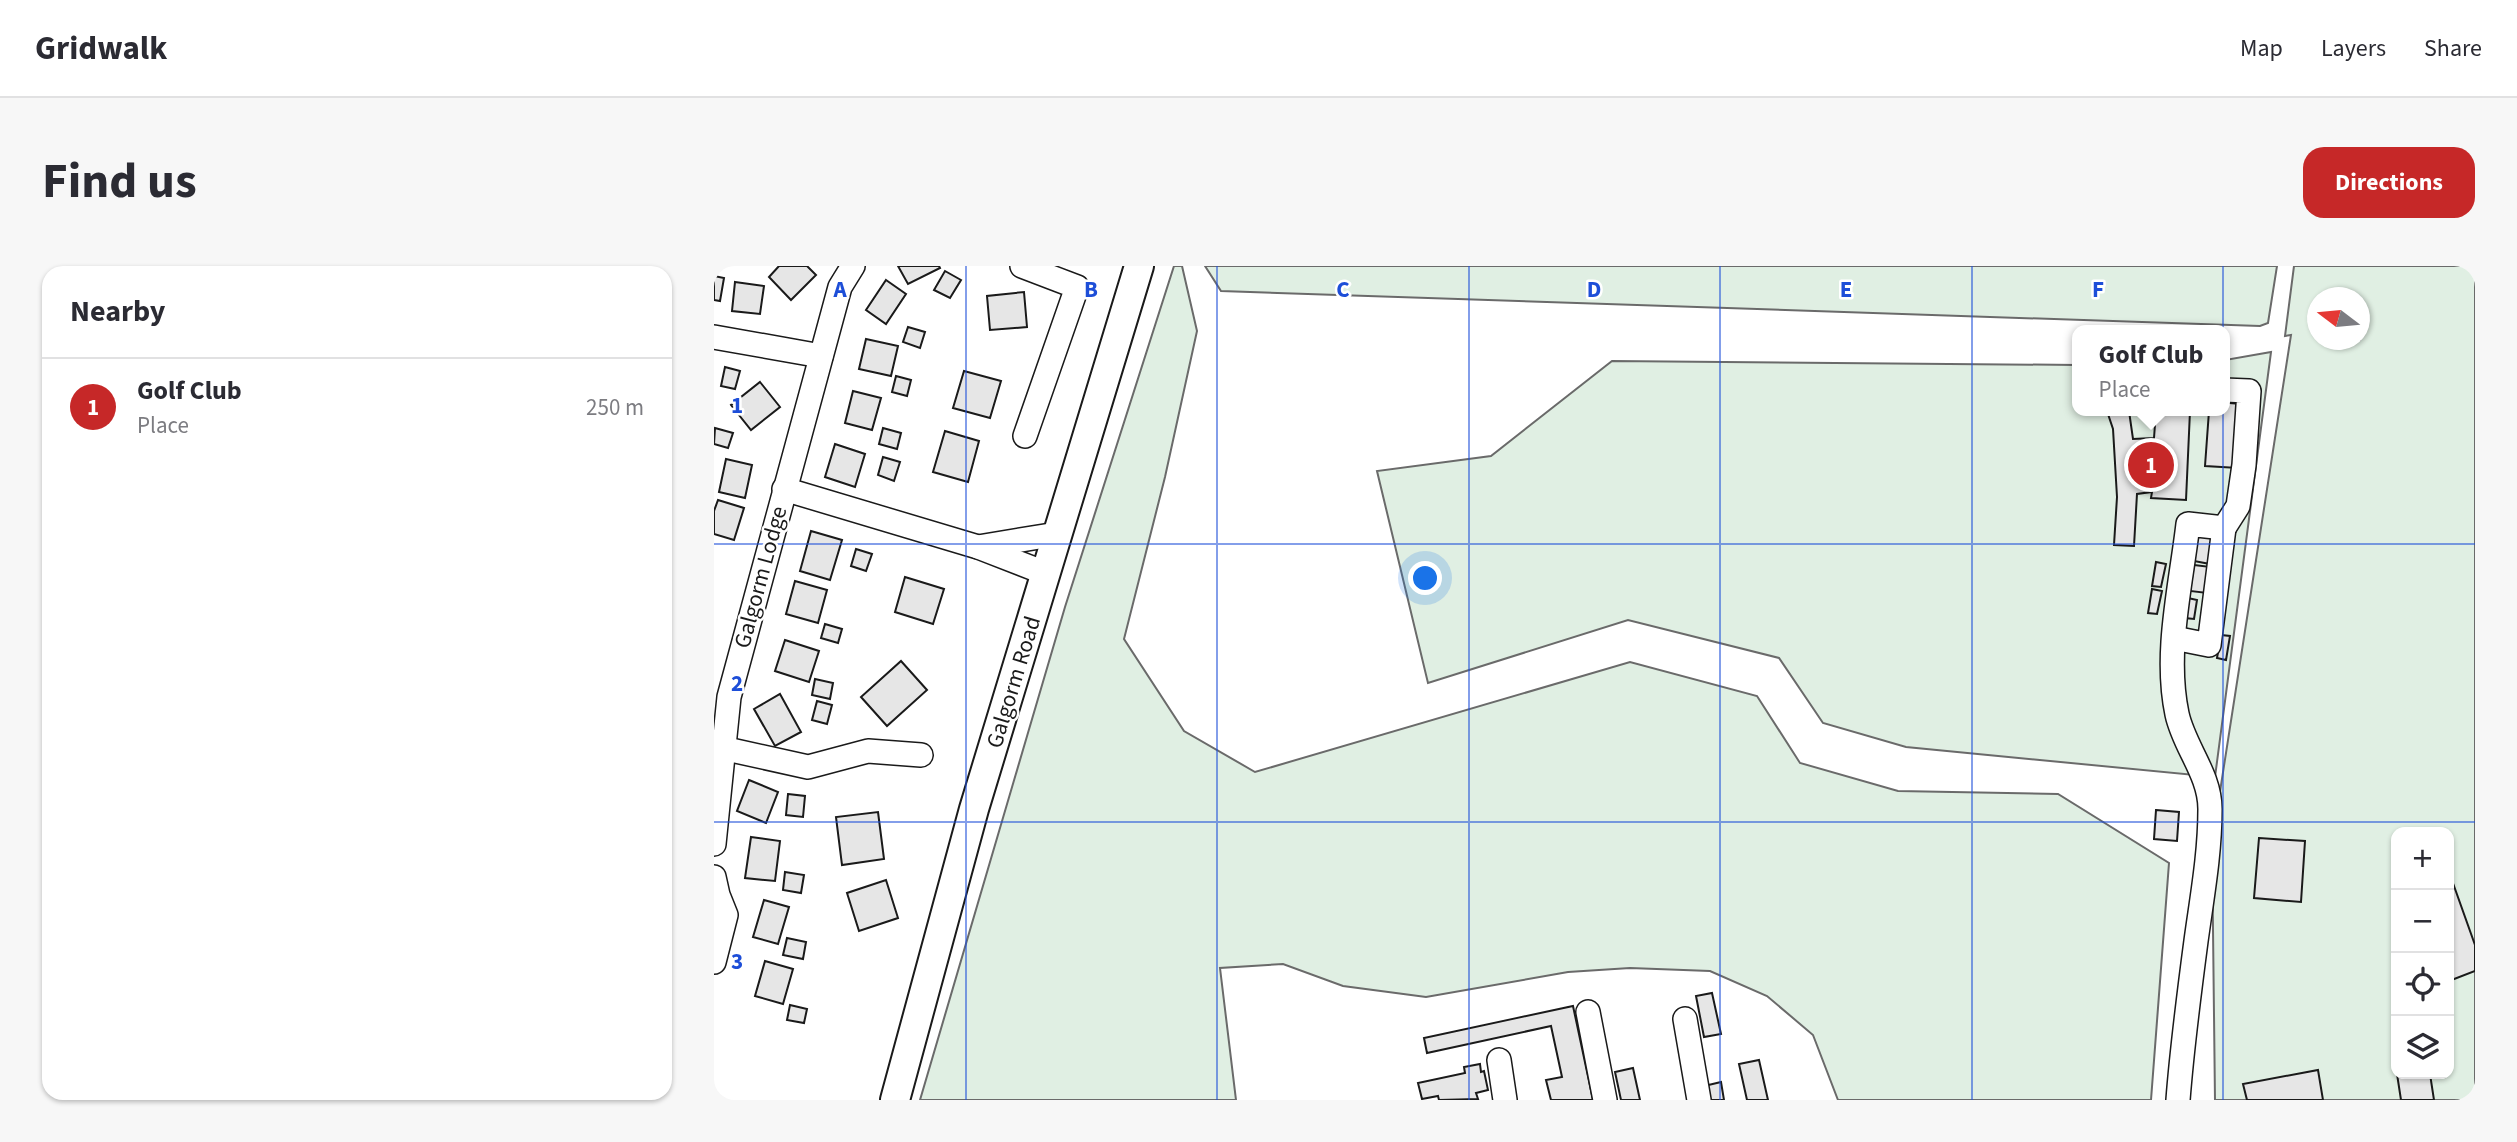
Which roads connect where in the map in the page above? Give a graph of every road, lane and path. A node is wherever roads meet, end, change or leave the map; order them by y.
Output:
1 (853, 266) edge
2 (1022, 266) edge
3 (1139, 266) edge
4 (714, 337) edge
5 (821, 356) junction
6 (2230, 390) edge
7 (1025, 436) dead end
8 (783, 489) junction
9 (2224, 528) junction
10 (1057, 534) junction
11 (978, 547) junction
12 (1034, 569) junction
13 (2174, 638) junction
14 (721, 694) edge
15 (722, 748) junction
16 (921, 755) dead end
17 (714, 844) edge
18 (714, 877) edge
19 (714, 962) edge
20 (1588, 1012) dead end
21 (1685, 1019) dead end
22 (1499, 1060) dead end
23 (895, 1100) edge
24 (1505, 1100) edge
25 (1605, 1100) edge
26 (1699, 1100) edge
27 (2178, 1100) edge

1 - 5 street, Galgorm Lodge
2 - 7 street
3 - 10 main road, Galgorm Road
4 - 5 street
5 - 8 street, Galgorm Lodge
6 - 9 street
8 - 11 street, Galgorm Lodge
8 - 14 street, Galgorm Lodge
9 - 13 street
9 - 13 street
10 - 11 street, Galgorm Lodge
10 - 12 main road, Galgorm Road
11 - 12 street, Galgorm Lodge
12 - 23 main road, Galgorm Road
13 - 27 street
14 - 15 street, Galgorm Lodge
15 - 16 street
15 - 17 street, Galgorm Lodge
18 - 19 street
20 - 25 street
21 - 26 street
22 - 24 street

